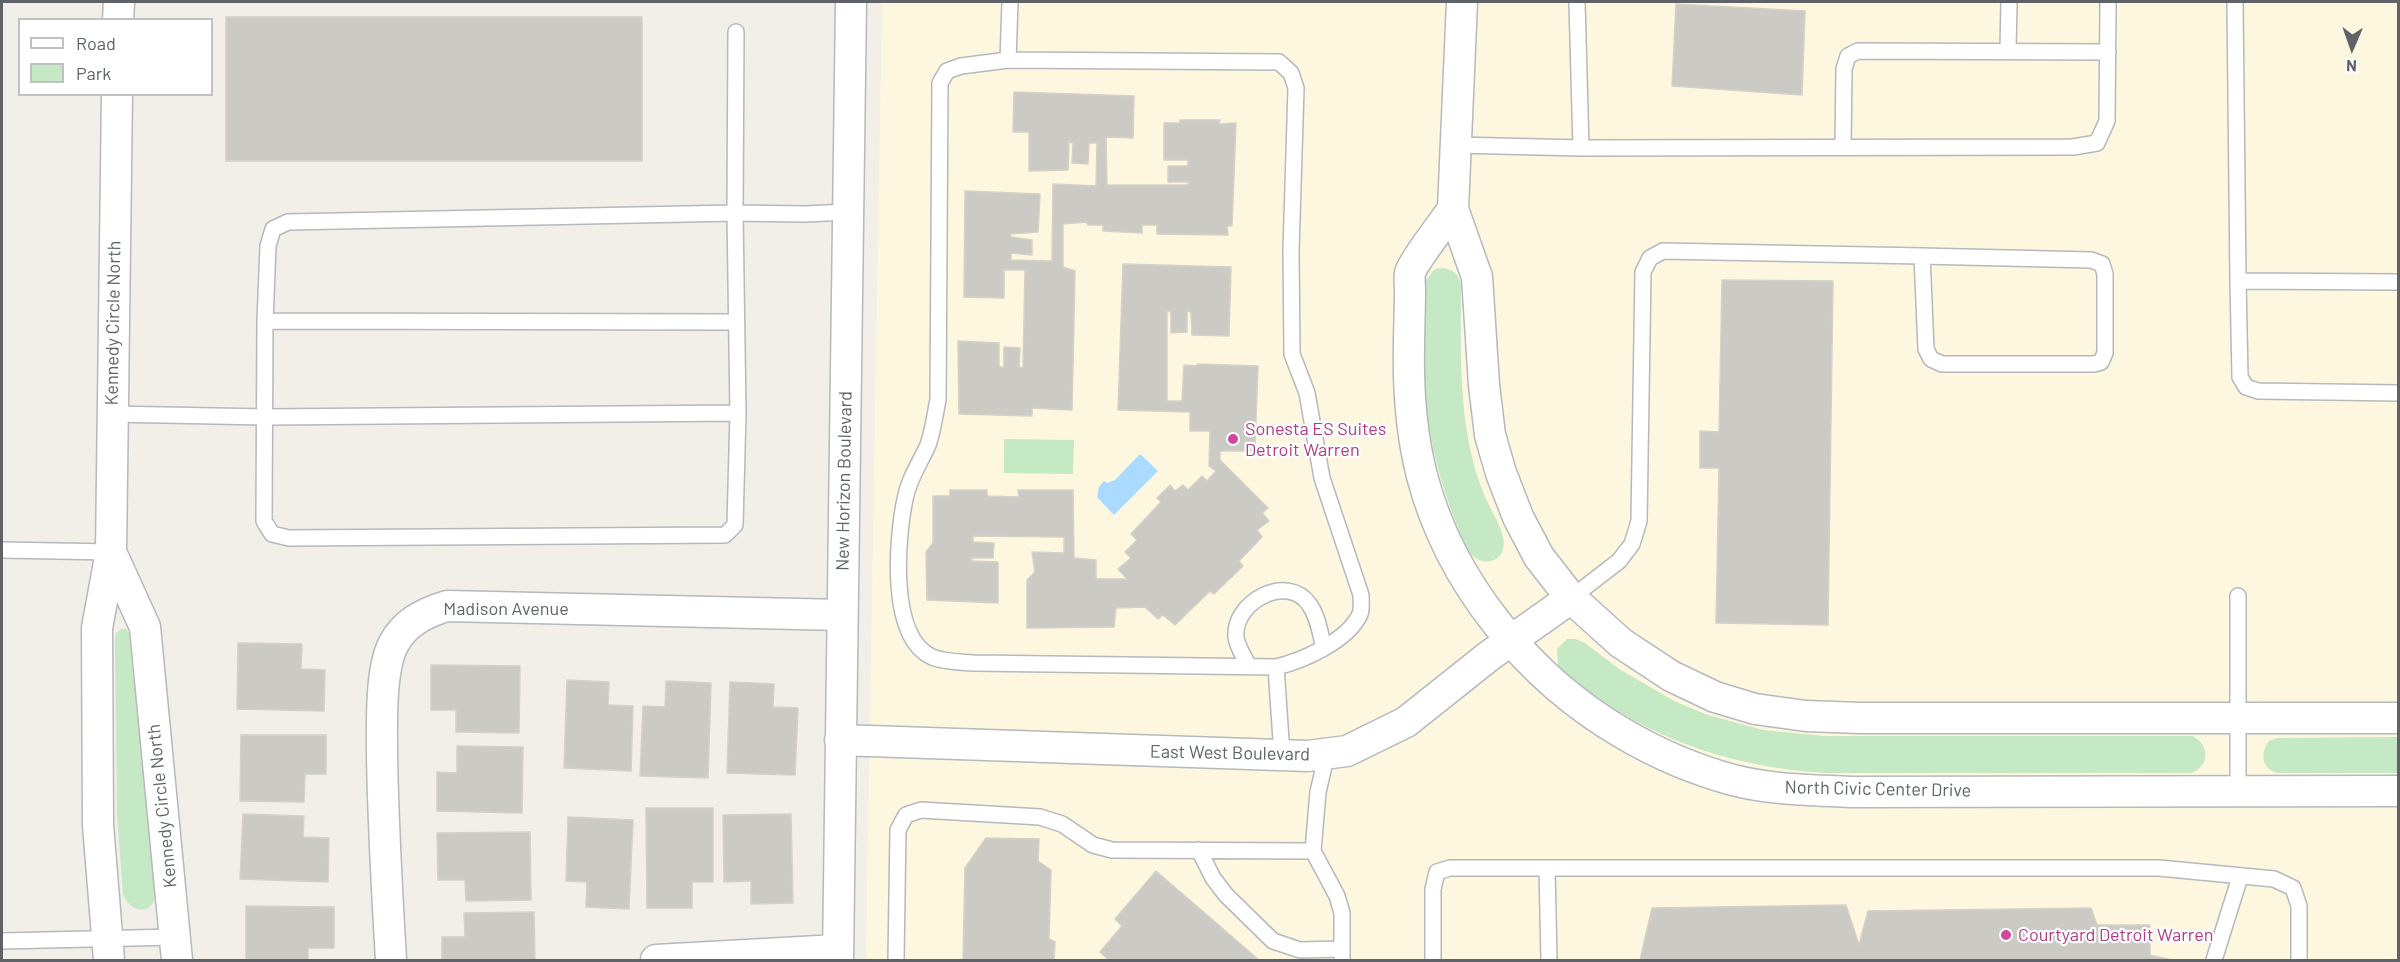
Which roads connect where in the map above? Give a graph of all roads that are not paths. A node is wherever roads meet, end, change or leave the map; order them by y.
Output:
1 (119, 2) edge
2 (851, 2) edge
3 (1010, 2) edge
4 (1462, 2) edge
5 (1577, 2) edge
6 (2009, 2) edge
7 (2108, 2) edge
8 (2235, 2) edge
9 (118, 18) edge
10 (736, 32) dead end
11 (2008, 51) junction
12 (2108, 52) junction
13 (1008, 60) junction
14 (117, 96) edge
15 (1456, 145) junction
16 (1843, 147) junction
17 (1581, 148) junction
18 (1453, 209) junction
19 (848, 212) junction
20 (735, 213) junction
21 (1922, 256) junction
22 (2238, 280) junction
23 (2398, 282) edge
24 (265, 321) junction
25 (736, 322) junction
26 (2398, 393) edge
27 (738, 413) junction
28 (112, 414) junction
29 (266, 417) junction
30 (2, 550) edge
31 (111, 552) junction
32 (2238, 596) dead end
33 (1571, 598) junction
34 (842, 615) junction
35 (1512, 640) junction
36 (1324, 648) junction
37 (1249, 666) junction
38 (1276, 667) junction
39 (2238, 717) junction
40 (2398, 718) edge
41 (840, 740) junction
42 (1327, 753) junction
43 (1282, 755) junction
44 (2238, 791) junction
45 (2398, 791) edge
46 (1198, 850) junction
47 (1313, 851) junction
48 (1547, 868) junction
49 (2240, 877) junction
50 (2, 941) edge
51 (176, 949) edge
52 (108, 950) edge
53 (838, 955) edge
54 (1342, 955) edge
55 (390, 960) edge
56 (656, 960) edge
57 (896, 960) edge
58 (1433, 960) edge
59 (1549, 960) edge
60 (2214, 960) edge
61 (2299, 960) edge

1 - 9 street
2 - 19 street, New Horizon Boulevard
3 - 13 lane
4 - 15 street
5 - 17 lane
6 - 11 lane
7 - 12 lane
8 - 22 lane
10 - 20 lane
11 - 12 lane
11 - 16 lane
12 - 16 lane
13 - 36 lane
13 - 37 lane
14 - 28 street, Kennedy Circle North
15 - 17 lane
15 - 18 street
16 - 17 lane
18 - 33 street
18 - 35 street, North Civic Center Drive
19 - 20 lane
19 - 34 street, New Horizon Boulevard
20 - 24 lane
20 - 25 lane
21 - 21 lane
21 - 33 lane
22 - 23 lane
22 - 26 lane
24 - 25 lane
24 - 29 lane
25 - 27 lane
27 - 29 lane
27 - 29 lane
28 - 29 lane
28 - 31 street, Kennedy Circle North
30 - 31 lane
31 - 51 street, Kennedy Circle North
31 - 52 street, Kennedy Circle North
32 - 39 lane
33 - 35 street, East West Boulevard
33 - 39 street
34 - 41 street, New Horizon Boulevard
34 - 55 street, Madison Avenue
35 - 42 street, East West Boulevard
35 - 44 street, North Civic Center Drive
36 - 37 lane
36 - 38 lane
37 - 38 lane
38 - 43 lane
39 - 40 street
39 - 44 lane
41 - 43 street, East West Boulevard
41 - 53 street, New Horizon Boulevard
42 - 43 street, East West Boulevard
42 - 47 lane
44 - 45 street, North Civic Center Drive
46 - 47 lane
46 - 54 lane
46 - 57 lane
47 - 54 lane
48 - 49 lane
48 - 58 lane
48 - 59 lane
49 - 60 lane
49 - 61 lane
50 - 52 lane
51 - 52 lane
53 - 56 street

